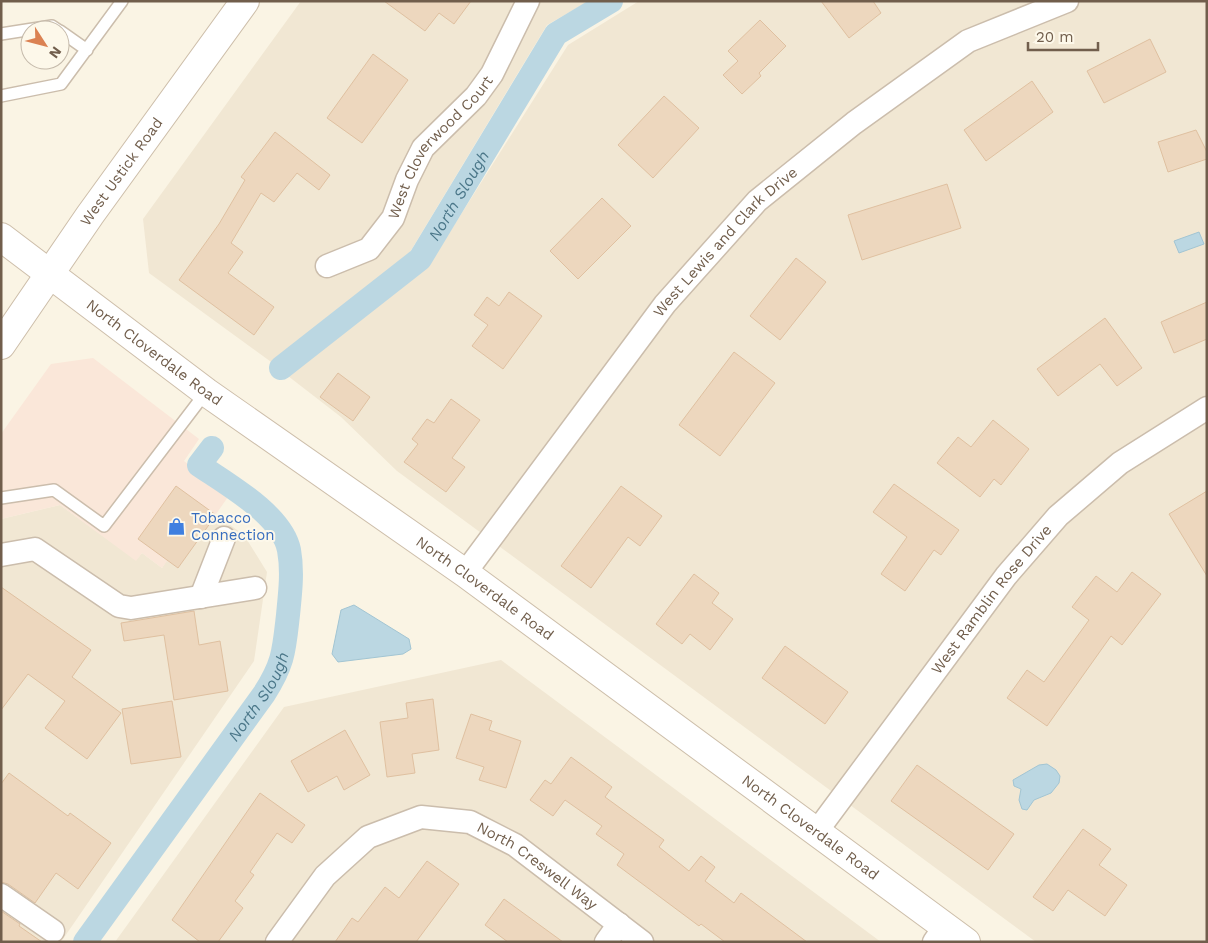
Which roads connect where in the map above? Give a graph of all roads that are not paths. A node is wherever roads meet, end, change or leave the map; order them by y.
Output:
1 (122, 1) edge
2 (245, 1) edge
3 (528, 1) edge
4 (1067, 1) edge
5 (20, 31) edge
6 (1, 34) edge
7 (70, 38) edge
8 (87, 50) junction
9 (1, 96) edge
10 (1, 237) edge
11 (327, 266) dead end
12 (50, 272) junction
13 (1, 344) edge
14 (206, 392) junction
15 (1207, 408) edge
16 (1, 498) edge
17 (224, 538) dead end
18 (1, 555) edge
19 (464, 573) junction
20 (255, 588) dead end
21 (200, 597) junction
22 (818, 831) junction
23 (1, 895) edge
24 (53, 931) dead end
25 (612, 933) edge
26 (948, 937) edge
27 (276, 942) edge
28 (642, 942) edge

1 - 8 lane
2 - 12 main road, West Ustick Road
3 - 11 street, West Cloverwood Court
4 - 19 street, West Lewis and Clark Drive
5 - 6 lane
7 - 8 lane
8 - 9 lane
10 - 12 main road, North Cloverdale Road
12 - 13 main road, West Ustick Road
12 - 14 main road, North Cloverdale Road
14 - 16 lane
14 - 19 main road, North Cloverdale Road
15 - 22 street, West Ramblin Rose Drive
17 - 21 street
18 - 21 street
19 - 22 main road, North Cloverdale Road
20 - 21 street
22 - 26 main road, North Cloverdale Road
23 - 24 street
25 - 27 street, North Creswell Way
25 - 28 street, North Creswell Way

